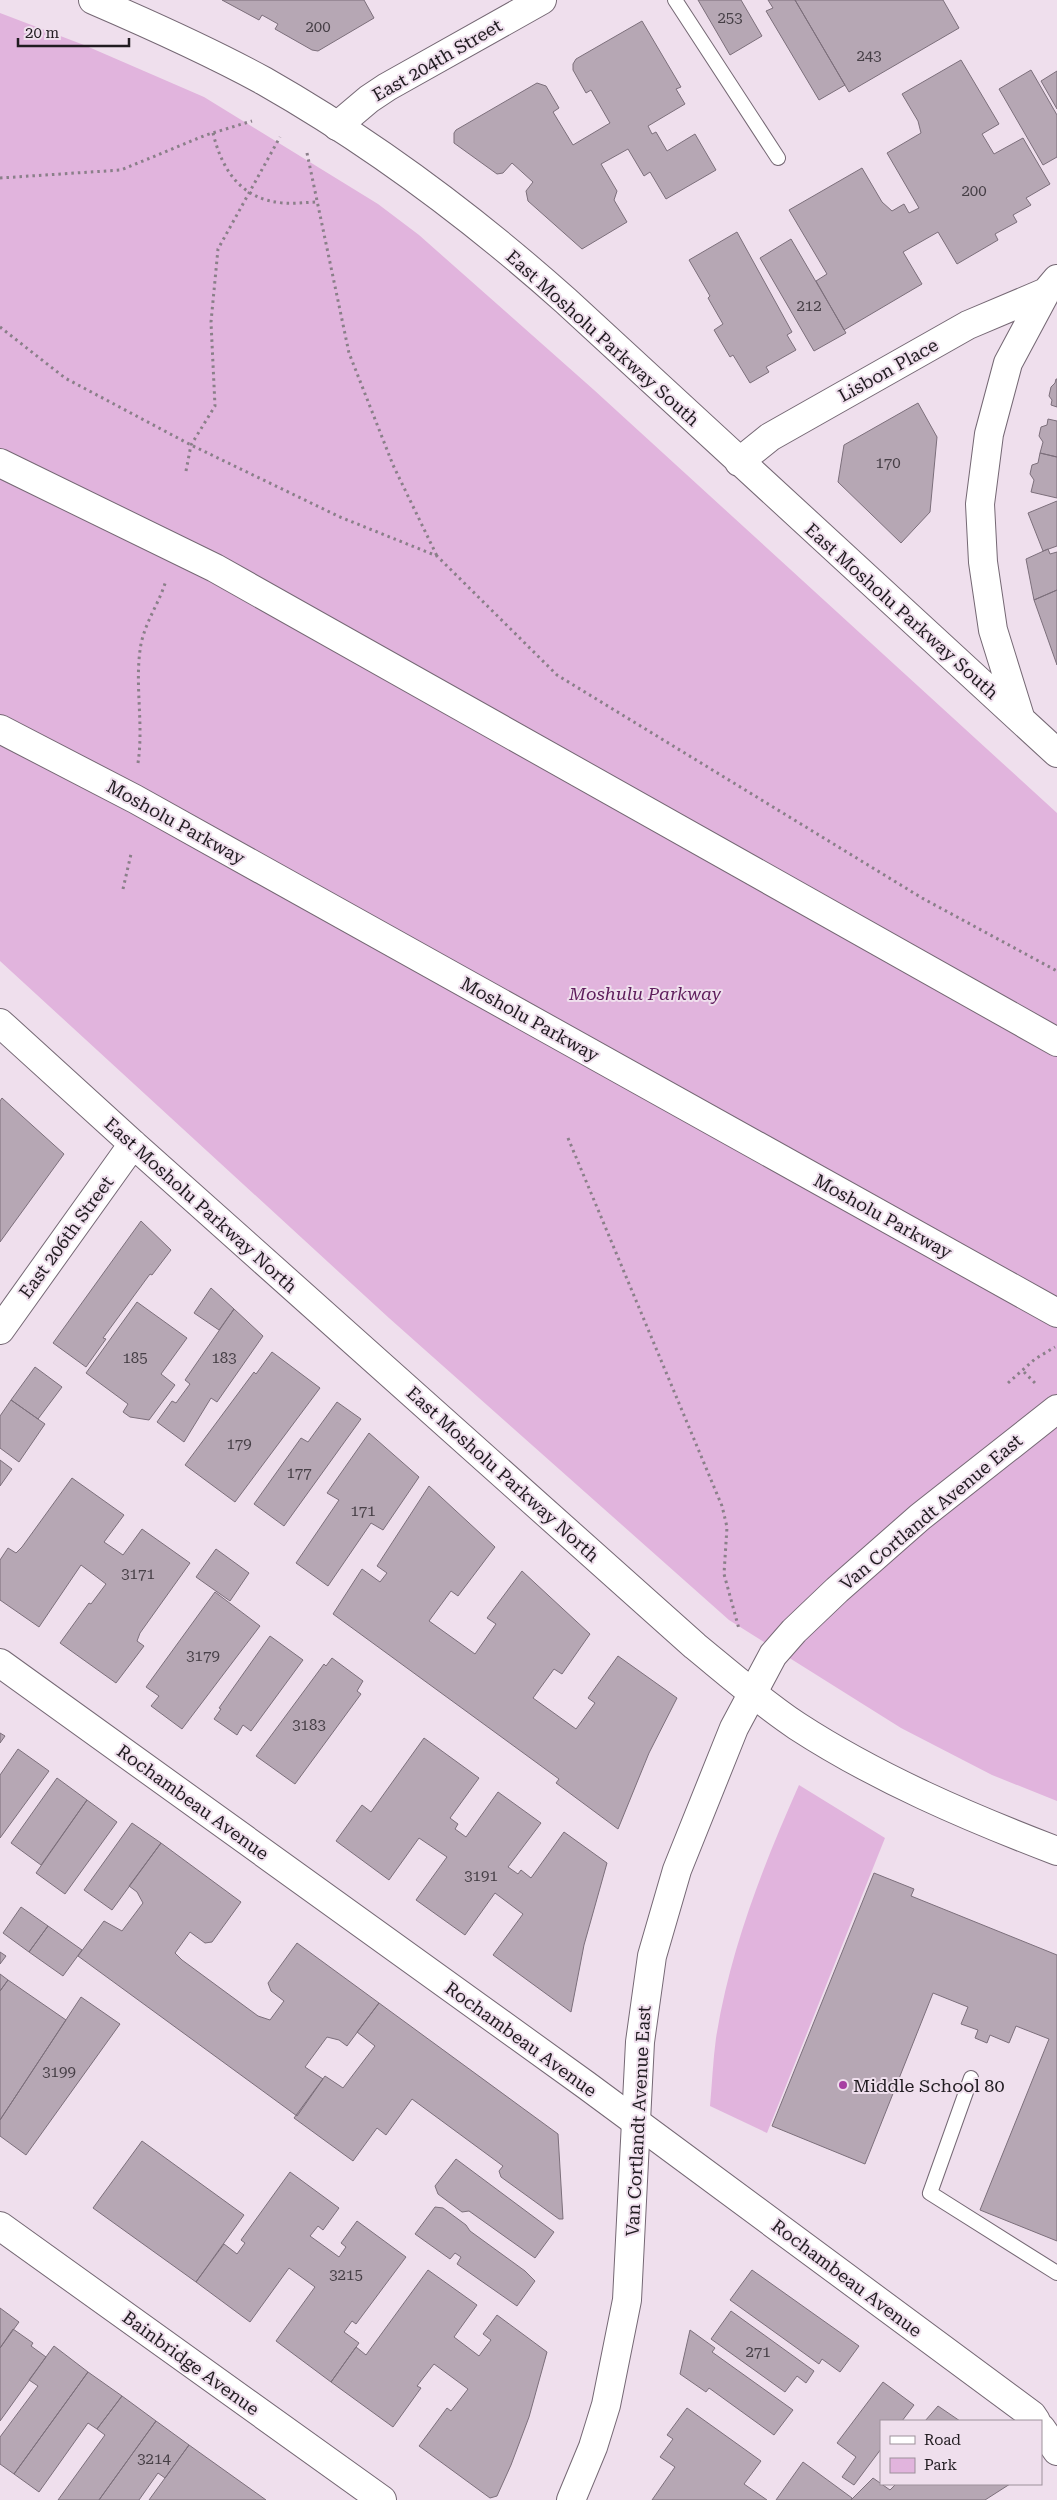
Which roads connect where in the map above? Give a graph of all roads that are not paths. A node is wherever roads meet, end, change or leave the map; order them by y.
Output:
1 (93, 0) edge
2 (542, 0) edge
3 (675, 0) edge
4 (337, 126) junction
5 (778, 158) dead end
6 (1052, 285) edge
7 (739, 462) junction
8 (0, 463) edge
9 (1021, 719) junction
10 (0, 729) edge
11 (1057, 754) edge
12 (0, 1023) edge
13 (1057, 1042) edge
14 (132, 1144) junction
15 (1057, 1313) edge
16 (0, 1330) edge
17 (1057, 1410) edge
18 (0, 1663) edge
19 (752, 1692) junction
20 (1057, 1852) edge
21 (971, 2078) dead end
22 (635, 2121) junction
23 (0, 2226) edge
24 (1057, 2273) edge
25 (1035, 2420) edge
26 (1042, 2429) edge
27 (1057, 2451) edge
28 (382, 2500) edge
29 (571, 2500) edge

1 - 4 street, East Mosholu Parkway South
2 - 4 street, East 204th Street
3 - 5 lane
4 - 7 street, East Mosholu Parkway South
6 - 7 street, Lisbon Place
6 - 9 street
7 - 9 street, East Mosholu Parkway South
8 - 13 street
9 - 11 street, East Mosholu Parkway South
10 - 15 street, Mosholu Parkway
12 - 14 street, East Mosholu Parkway North
14 - 16 street, East 206th Street
14 - 19 street, East Mosholu Parkway North
17 - 19 street, Van Cortlandt Avenue East
18 - 22 street, Rochambeau Avenue
19 - 20 street, East Mosholu Parkway North
19 - 22 street, Van Cortlandt Avenue East
21 - 24 lane
22 - 25 street, Rochambeau Avenue
22 - 29 street, Van Cortlandt Avenue East
23 - 28 street, Bainbridge Avenue
26 - 27 street

